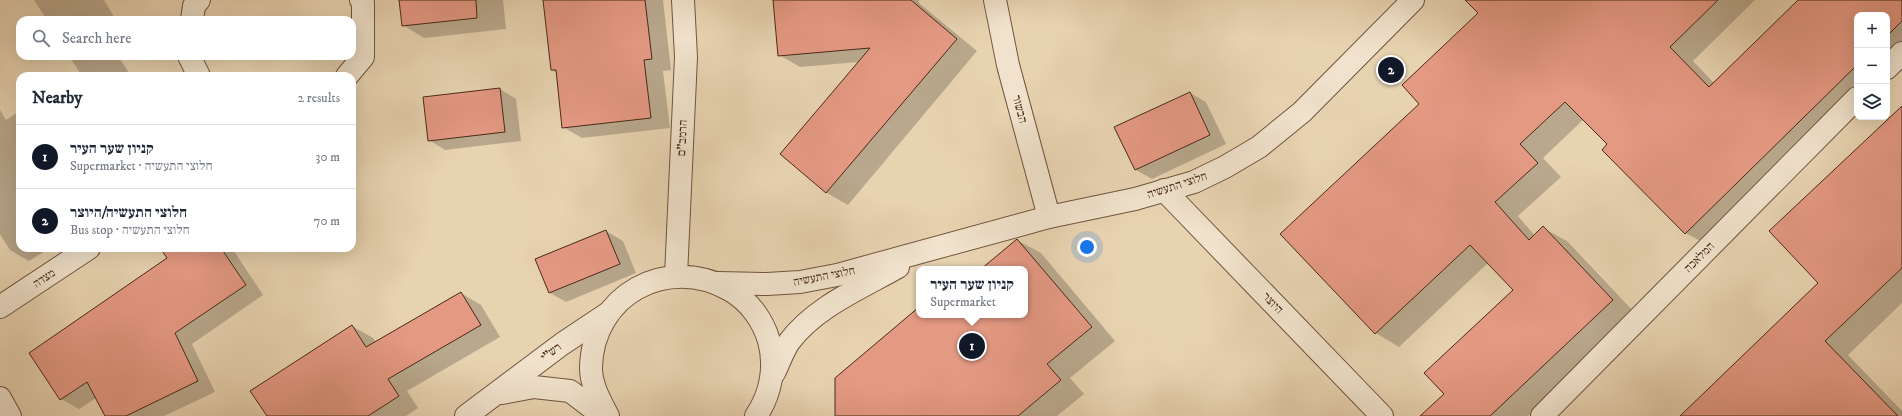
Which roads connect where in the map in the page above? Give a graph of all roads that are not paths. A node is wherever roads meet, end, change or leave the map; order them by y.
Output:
1 (199, 0) edge
2 (361, 0) edge
3 (683, 0) edge
4 (995, 0) edge
5 (1413, 0) edge
6 (193, 16) edge
7 (1902, 53) edge
8 (191, 60) edge
9 (1890, 65) edge
10 (197, 72) edge
11 (350, 72) edge
12 (1854, 101) edge
13 (1164, 190) junction
14 (1049, 217) junction
15 (928, 249) junction
16 (82, 252) edge
17 (676, 276) junction
18 (718, 283) junction
19 (0, 307) edge
20 (608, 314) junction
21 (772, 377) junction
22 (497, 394) junction
23 (0, 398) edge
24 (10, 416) edge
25 (466, 416) edge
26 (603, 416) edge
27 (608, 416) edge
28 (756, 416) edge
29 (1382, 416) edge
30 (1542, 416) edge

1 - 6 street
2 - 11 street
3 - 17 street, הרמב"ם
4 - 14 street, הבשור
5 - 13 street, חלוצי התעשיה
7 - 9 street
8 - 10 street
12 - 30 street, המלאכה
13 - 14 street, חלוצי התעשיה
13 - 29 street, היוצר
14 - 15 street, חלוצי התעשיה
15 - 18 street, חלוצי התעשיה
15 - 21 street, חלוצי התעשיה
16 - 19 street, מצדה
17 - 18 street
17 - 20 street
18 - 21 street
20 - 22 street, רש"י
20 - 27 street
21 - 28 street
22 - 25 street, רש"י
22 - 26 street, רש"י
23 - 24 street

